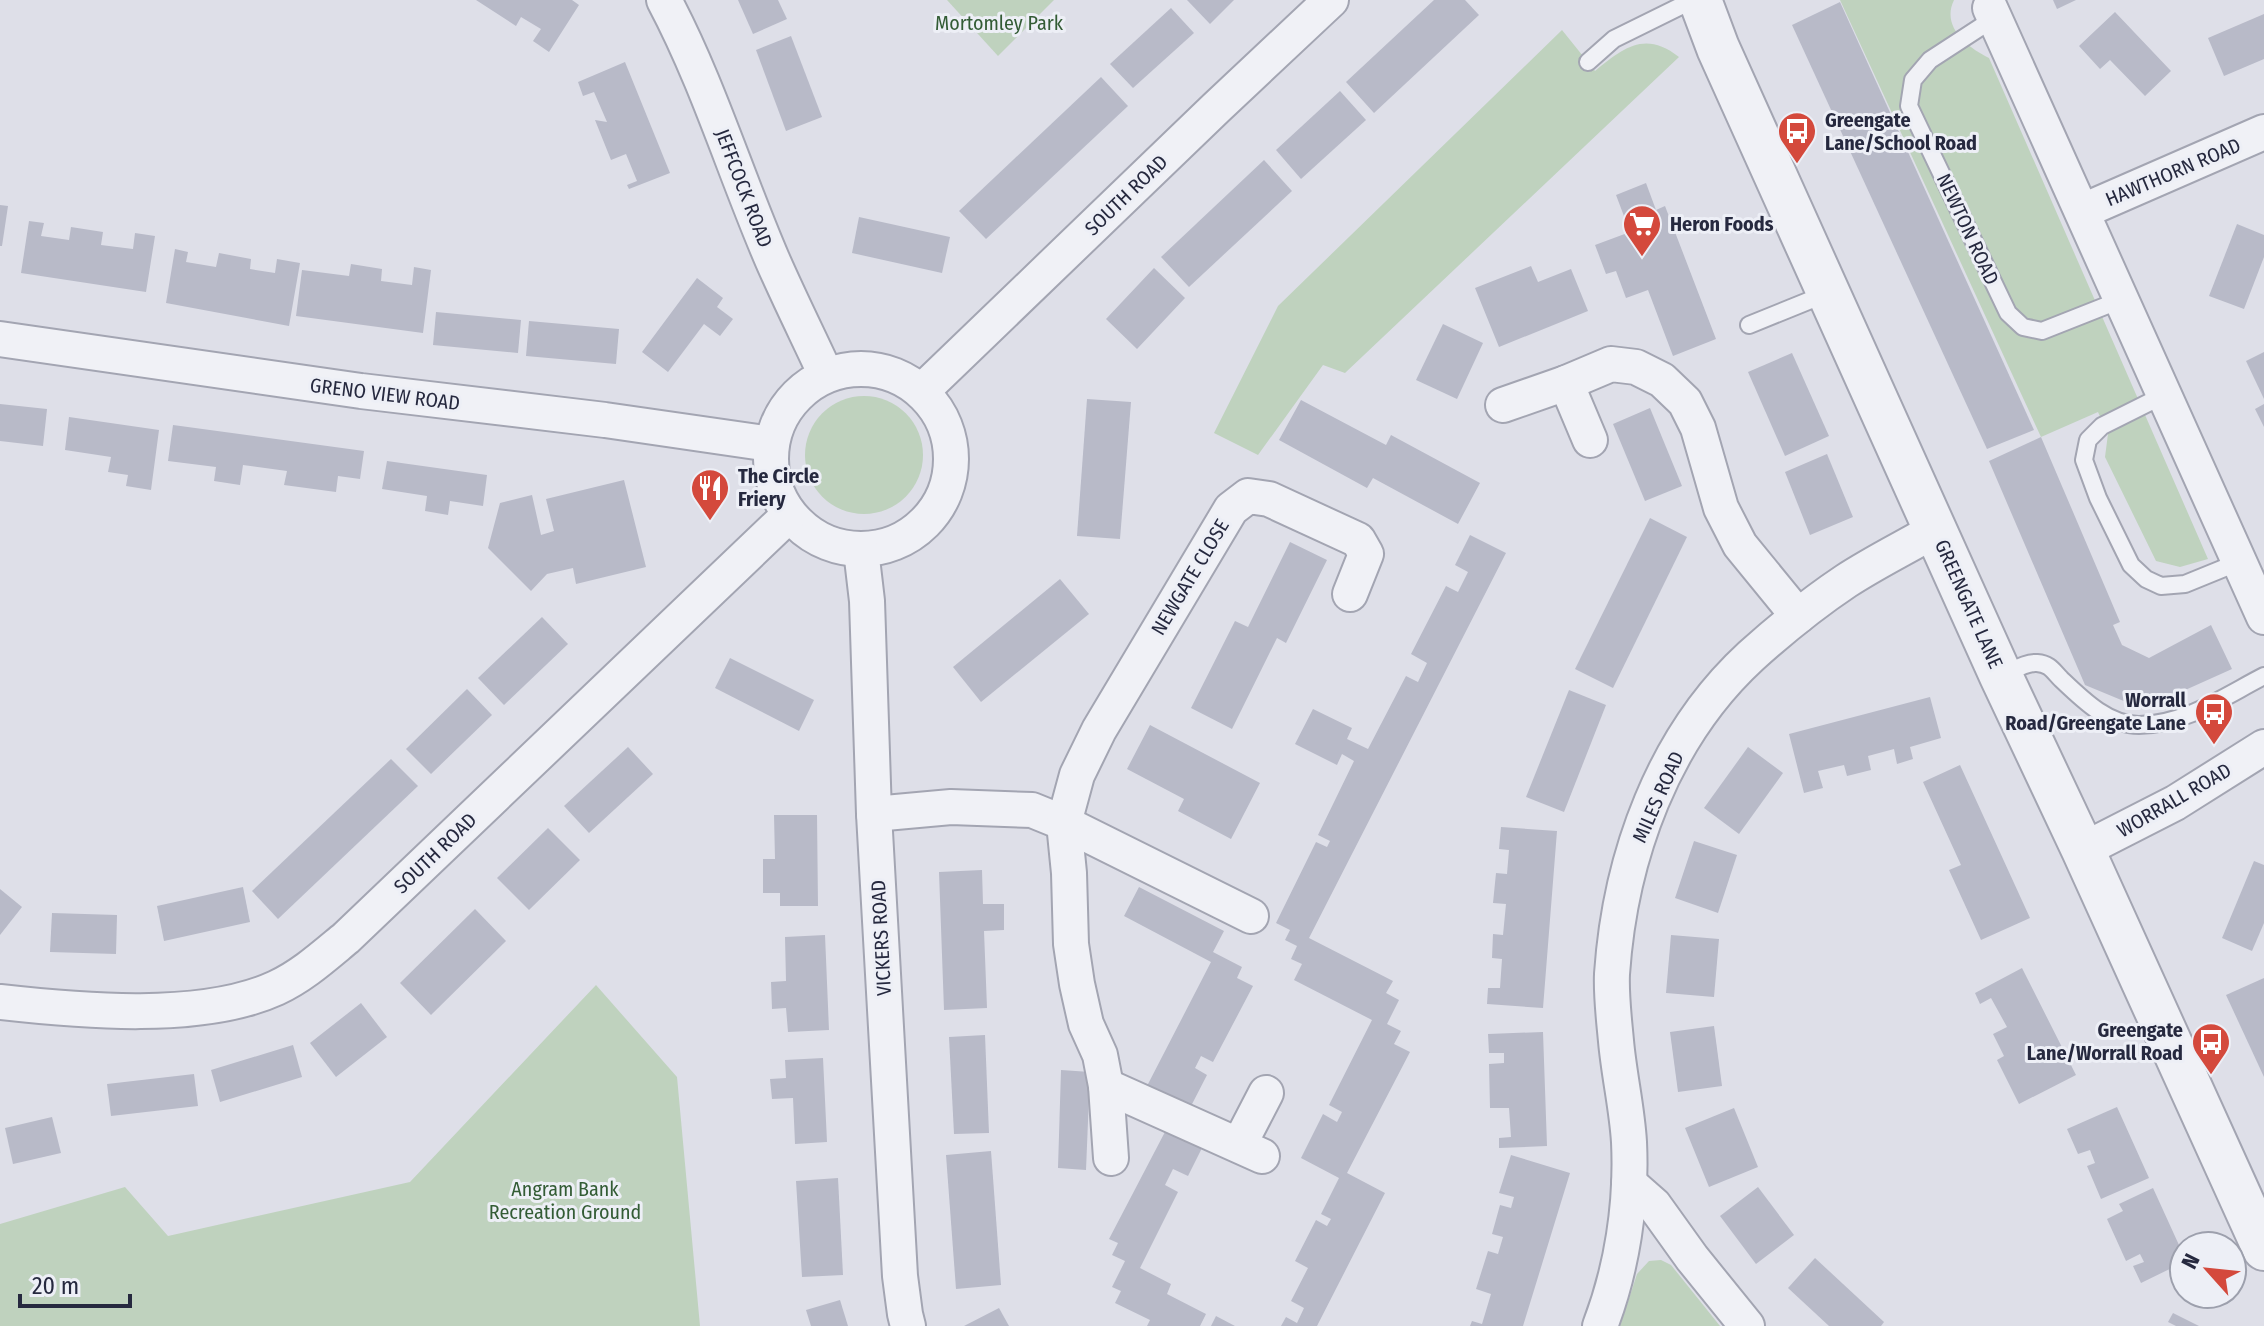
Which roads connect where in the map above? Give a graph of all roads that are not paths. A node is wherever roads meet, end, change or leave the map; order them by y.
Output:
1 (664, 0) edge
2 (1331, 0) edge
3 (1693, 0) edge
4 (1700, 0) edge
5 (1993, 12) joint
6 (1588, 62) dead end
7 (2264, 132) edge
8 (2083, 211) junction
9 (1829, 292) junction
10 (2123, 299) junction
11 (1749, 325) dead end
12 (0, 339) edge
13 (826, 375) junction
14 (1566, 383) junction
15 (922, 391) junction
16 (2164, 395) junction
17 (1503, 405) dead end
18 (1590, 440) dead end
19 (771, 444) junction
20 (789, 515) junction
21 (1935, 530) junction
22 (861, 550) junction
23 (2239, 562) junction
24 (1350, 594) dead end
25 (1798, 616) junction
26 (2264, 617) edge
27 (2001, 676) junction
28 (2264, 676) edge
29 (2264, 747) edge
30 (874, 814) junction
31 (1064, 823) junction
32 (2083, 850) junction
33 (1251, 916) dead end
34 (0, 1002) edge
35 (1106, 1086) junction
36 (1266, 1093) dead end
37 (1111, 1158) dead end
38 (1629, 1183) junction
39 (2264, 1249) edge
40 (908, 1326) edge
41 (1600, 1326) edge
42 (1747, 1326) edge

1 - 13 street, JEFFCOCK ROAD
2 - 15 street, SOUTH ROAD
3 - 6 lane
4 - 9 street, GREENGATE LANE
5 - 8 street, NEWTON ROAD
5 - 10 lane, NEWTON ROAD
7 - 8 street, HAWTHORN ROAD
8 - 10 street, NEWTON ROAD
9 - 11 lane
9 - 21 street, GREENGATE LANE
10 - 16 street, NEWTON ROAD
12 - 19 street, GRENO VIEW ROAD
13 - 15 street
13 - 19 street
14 - 17 street
14 - 18 street
14 - 25 street
15 - 22 street
16 - 23 street, NEWTON ROAD
16 - 23 lane
19 - 20 street
20 - 22 street
20 - 34 street, SOUTH ROAD
21 - 25 street, MILES ROAD
21 - 27 street, GREENGATE LANE
22 - 30 street, VICKERS ROAD
23 - 26 street, NEWTON ROAD
24 - 31 street, NEWGATE CLOSE
25 - 38 street, MILES ROAD
27 - 28 lane
27 - 32 street, GREENGATE LANE
29 - 32 street, WORRALL ROAD
30 - 31 street
30 - 40 street, VICKERS ROAD
31 - 33 street
31 - 35 street, NEWGATE CLOSE
32 - 39 street, GREENGATE LANE
35 - 36 street
35 - 37 street, NEWGATE CLOSE
38 - 41 street, MILES ROAD
38 - 42 street

